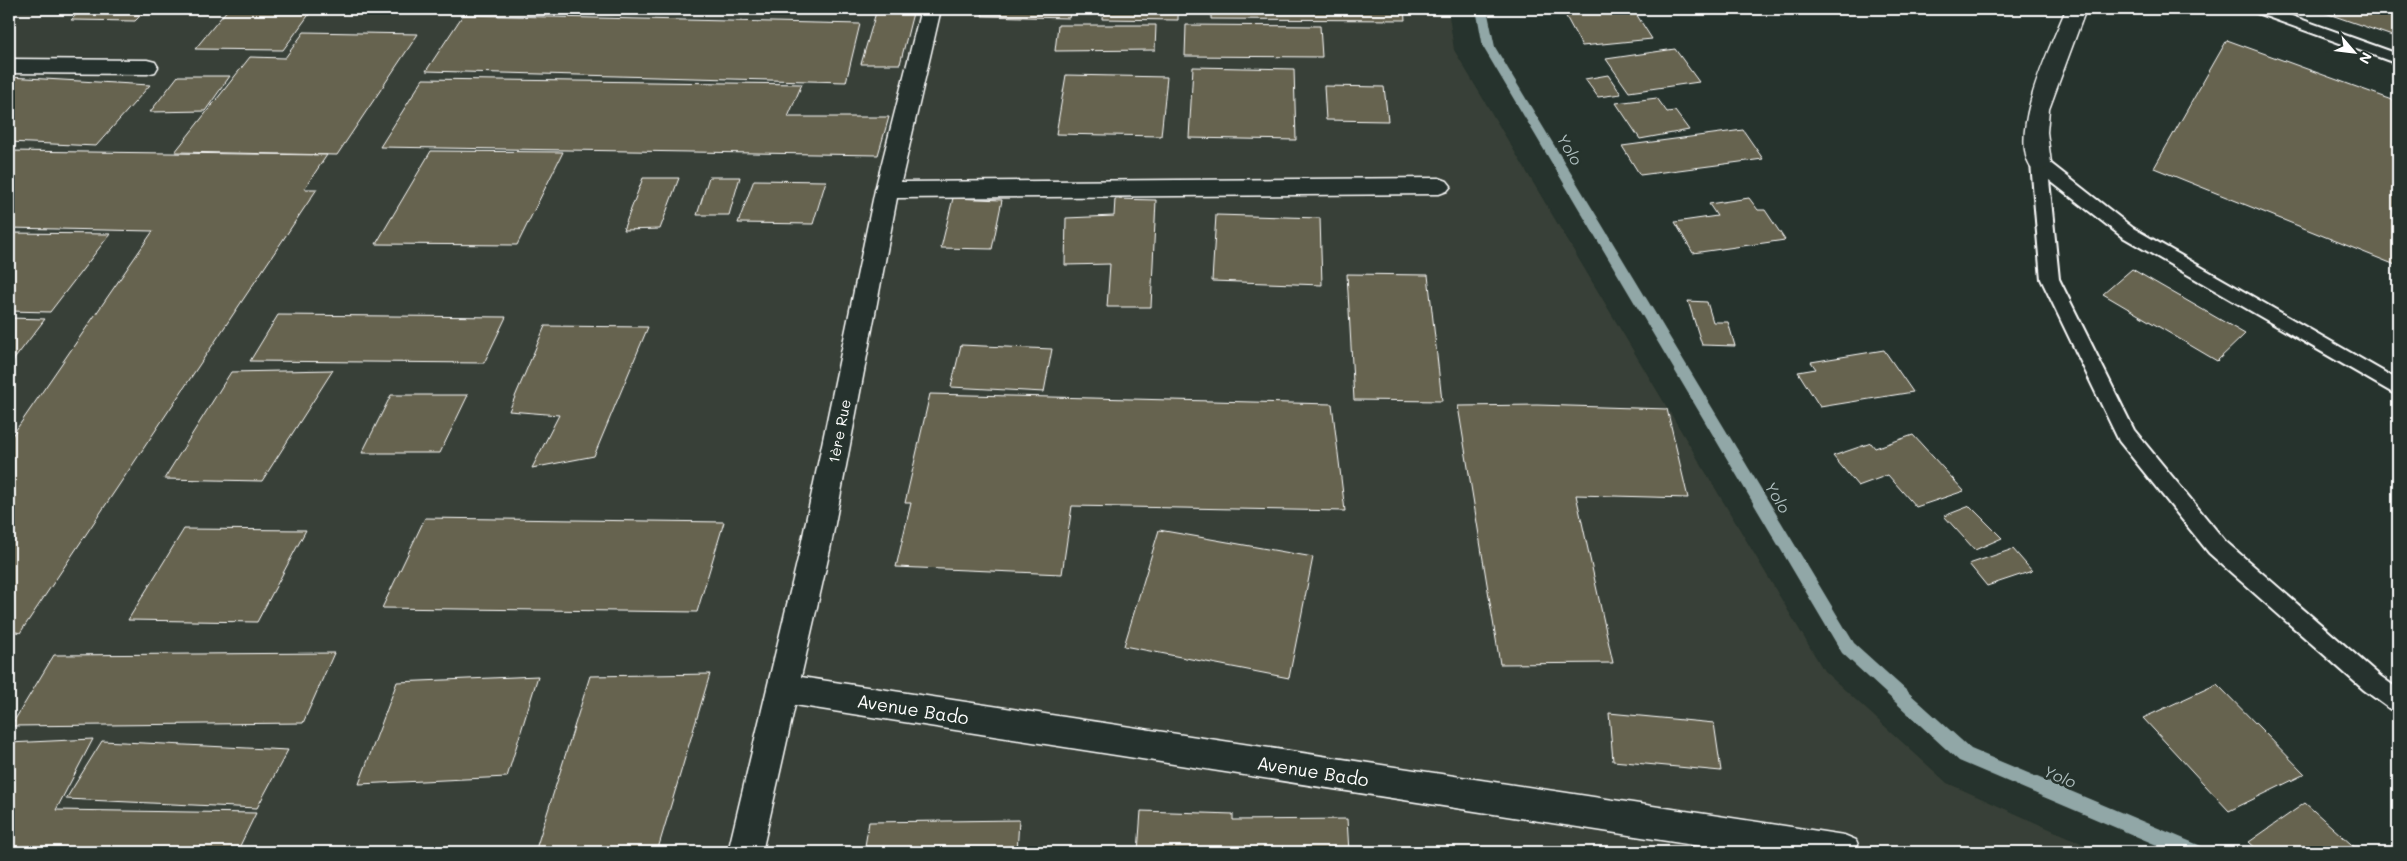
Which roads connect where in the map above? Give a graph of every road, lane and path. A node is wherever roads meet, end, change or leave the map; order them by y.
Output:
1 (932, 9) edge
2 (2076, 9) edge
3 (2259, 9) edge
4 (2398, 59) edge
5 (9, 66) edge
6 (147, 67) dead end
7 (2039, 163) junction
8 (1439, 186) dead end
9 (887, 190) junction
10 (2398, 389) edge
11 (783, 689) junction
12 (2398, 702) edge
13 (745, 852) edge
14 (1844, 852) edge

1 - 9 street, 1ère Rue
2 - 7 street
3 - 4 lane
5 - 6 street
7 - 10 lane
7 - 12 lane
8 - 9 street
9 - 11 street, 1ère Rue
11 - 13 street, 1ère Rue
11 - 14 street, Avenue Bado

